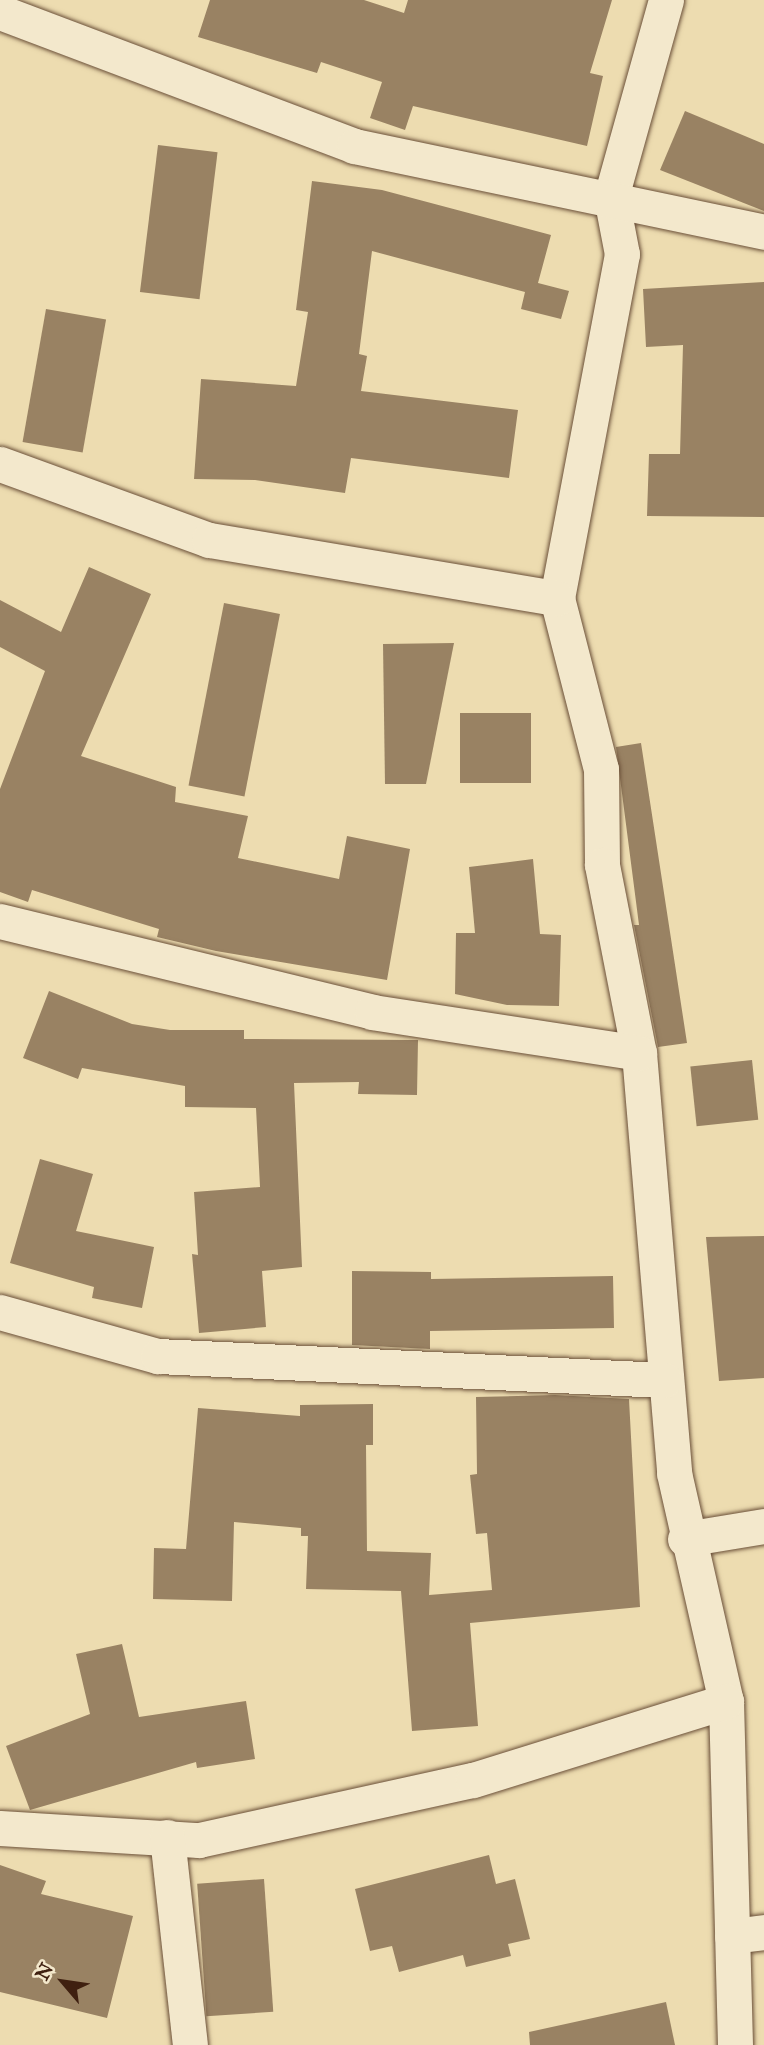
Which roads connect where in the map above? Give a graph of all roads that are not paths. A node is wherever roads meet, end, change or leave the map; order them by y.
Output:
1 (666, 0) edge
2 (0, 12) edge
3 (611, 197) junction
4 (764, 232) edge
5 (0, 464) edge
6 (557, 598) junction
7 (0, 921) edge
8 (639, 1054) junction
9 (0, 1312) edge
10 (664, 1380) junction
11 (764, 1525) edge
12 (685, 1539) junction
13 (726, 1701) junction
14 (0, 1828) edge
15 (167, 1837) junction
16 (748, 1934) edge
17 (190, 2045) edge
18 (735, 2045) edge

1 - 3 street
2 - 3 street
3 - 4 street
3 - 6 street
5 - 6 street
6 - 8 street
7 - 8 street
8 - 10 street
9 - 10 street
10 - 12 street
11 - 12 street
12 - 13 street
13 - 15 street
13 - 16 street
14 - 15 street
15 - 17 street
16 - 18 street

